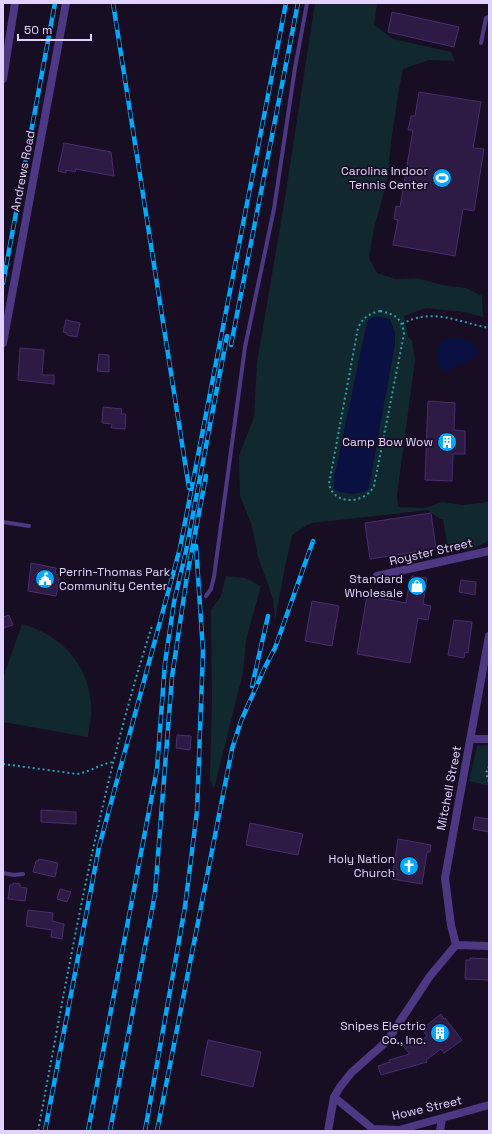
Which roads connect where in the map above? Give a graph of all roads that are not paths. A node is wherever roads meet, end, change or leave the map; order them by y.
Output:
1 (15, 3) edge
2 (66, 3) edge
3 (307, 3) edge
4 (489, 17) edge
5 (481, 43) dead end
6 (3, 79) edge
7 (3, 343) edge
8 (3, 522) edge
9 (29, 526) dead end
10 (489, 551) edge
11 (377, 576) dead end
12 (206, 596) dead end
13 (489, 636) edge
14 (471, 739) junction
15 (489, 739) edge
16 (3, 873) edge
17 (23, 874) dead end
18 (456, 944) junction
19 (489, 946) edge
20 (334, 1097) junction
21 (489, 1106) edge
22 (442, 1119) junction
23 (328, 1131) edge
24 (440, 1131) edge

1 - 6 street
2 - 7 street, Andrews Road
3 - 12 lane
4 - 5 lane
8 - 9 lane
10 - 11 street, Royster Street
13 - 14 street, Mitchell Street
14 - 15 street
14 - 18 street, Mitchell Street
16 - 17 lane
18 - 19 street
18 - 20 street
20 - 22 street, Howe Street
20 - 23 street
21 - 22 street, Howe Street
22 - 24 street

